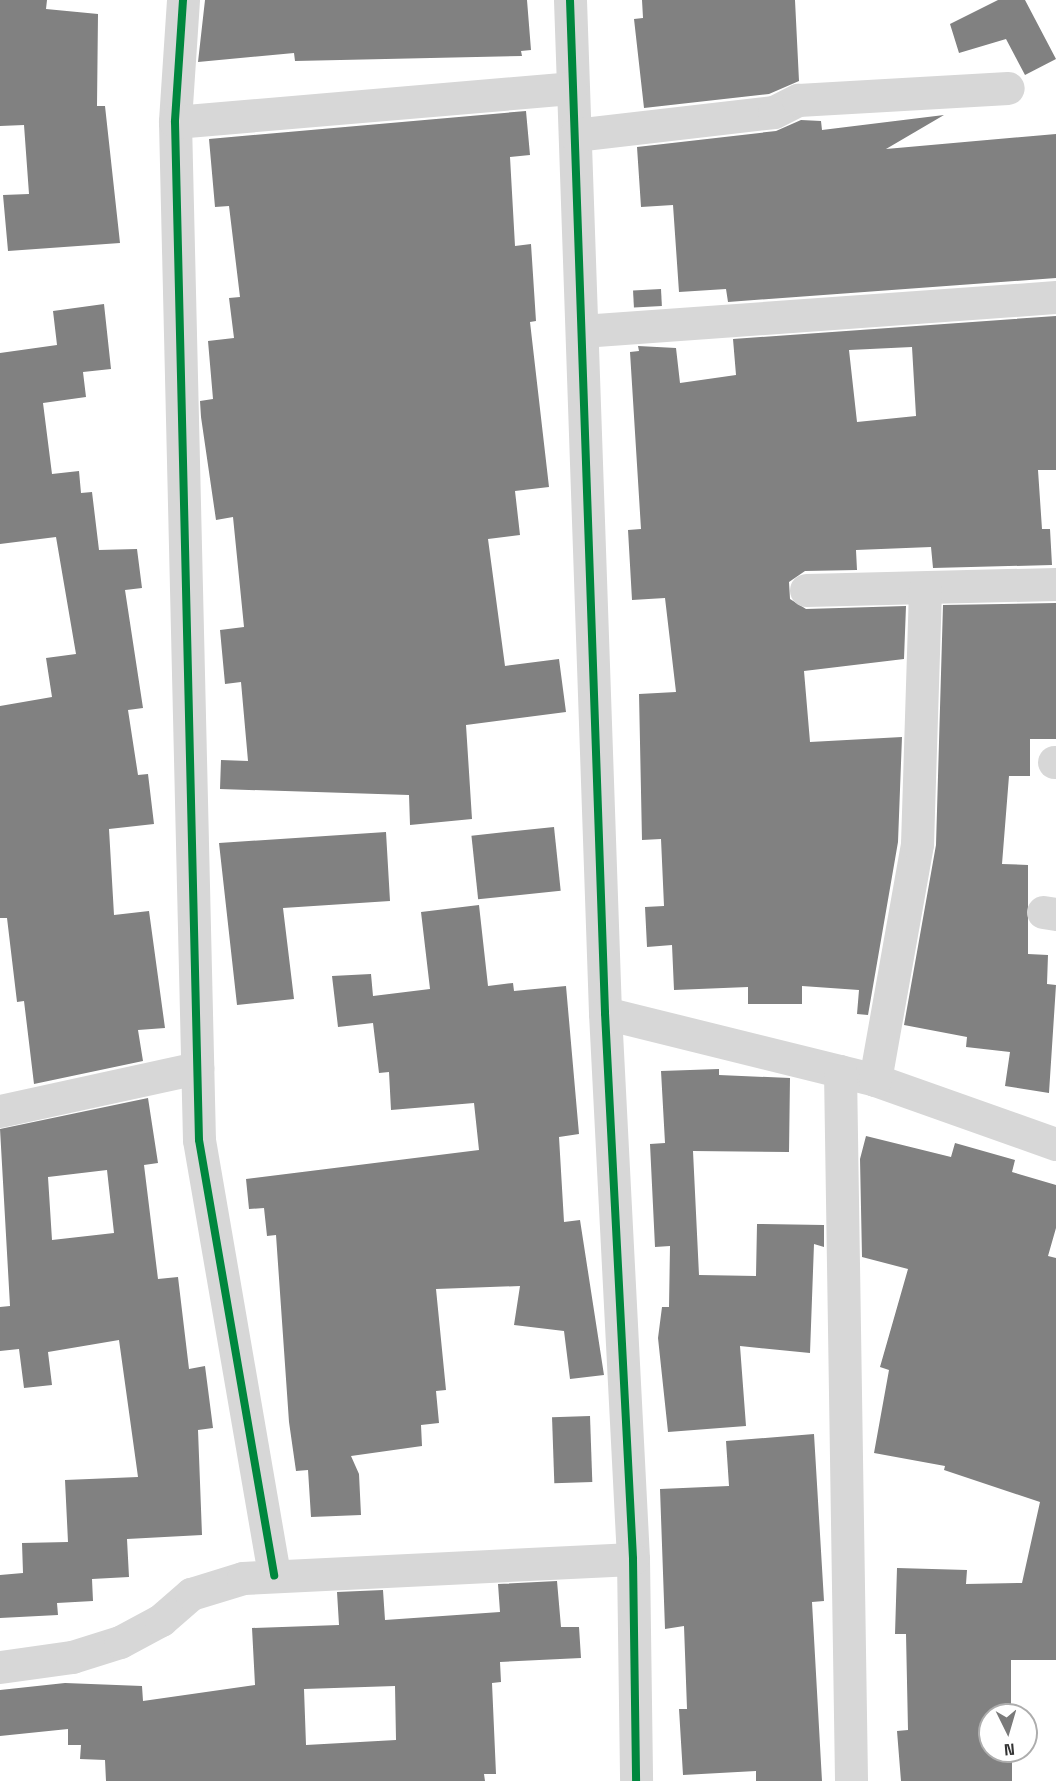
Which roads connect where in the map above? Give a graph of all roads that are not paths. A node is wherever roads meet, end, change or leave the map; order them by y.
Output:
1 (183, 0) edge
2 (570, 0) edge
3 (571, 88) junction
4 (1008, 88) dead end
5 (175, 122) junction
6 (575, 135) junction
7 (1056, 297) edge
8 (582, 331) junction
9 (1056, 584) edge
10 (925, 589) junction
11 (806, 590) dead end
12 (605, 1013) junction
13 (197, 1068) junction
14 (840, 1071) junction
15 (875, 1080) junction
16 (0, 1111) edge
17 (1056, 1144) edge
18 (633, 1559) junction
19 (274, 1576) junction
20 (0, 1667) edge
21 (636, 1781) edge
22 (850, 1781) edge

1 - 5 street
2 - 3 street
3 - 5 street
3 - 6 street
4 - 6 street
5 - 13 street
6 - 8 street
7 - 8 street
8 - 12 street
9 - 10 street
10 - 11 street
10 - 15 street
12 - 14 street
12 - 18 street
13 - 16 street
13 - 19 street
14 - 15 street
14 - 22 street
15 - 17 street
18 - 19 street
18 - 21 street
19 - 20 street

